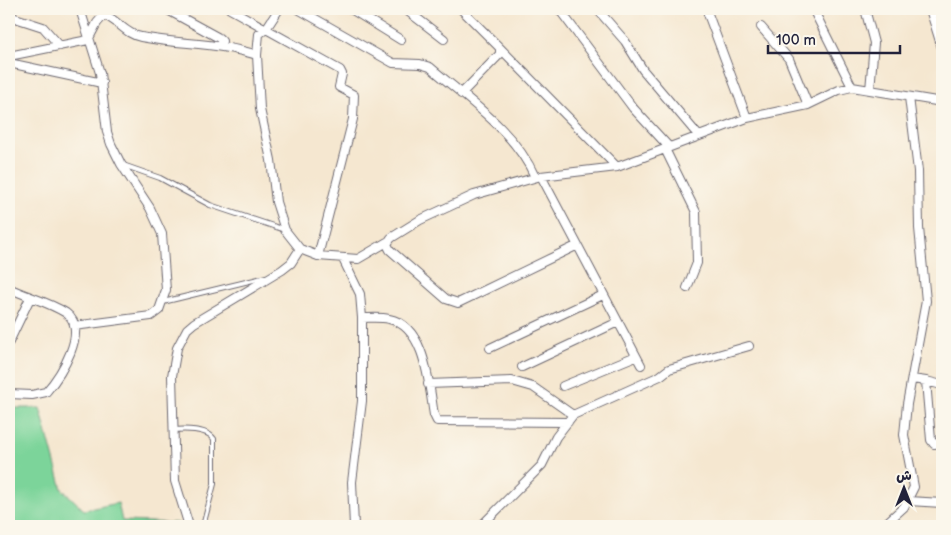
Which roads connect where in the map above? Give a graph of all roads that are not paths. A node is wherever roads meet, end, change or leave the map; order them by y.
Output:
1 (80, 9) edge
2 (166, 9) edge
3 (230, 9) edge
4 (279, 9) edge
5 (298, 9) edge
6 (350, 9) edge
7 (405, 9) edge
8 (461, 9) edge
9 (559, 9) edge
10 (597, 9) edge
11 (813, 9) edge
12 (864, 9) edge
13 (930, 9) edge
14 (471, 12) edge
15 (708, 14) dead end
16 (9, 16) edge
17 (761, 27) dead end
18 (266, 29) junction
19 (444, 39) dead end
20 (88, 40) junction
21 (401, 40) dead end
22 (221, 45) junction
23 (60, 46) junction
24 (500, 48) junction
25 (942, 48) edge
26 (257, 55) junction
27 (9, 56) edge
28 (9, 63) edge
29 (102, 83) junction
30 (852, 87) junction
31 (870, 90) junction
32 (461, 94) junction
33 (909, 97) junction
34 (942, 102) edge
35 (808, 105) junction
36 (747, 118) junction
37 (698, 135) junction
38 (667, 148) junction
39 (121, 164) junction
40 (617, 167) junction
41 (538, 177) junction
42 (285, 230) junction
43 (387, 242) junction
44 (576, 246) junction
45 (300, 249) junction
46 (318, 256) junction
47 (343, 259) junction
48 (275, 275) junction
49 (9, 288) edge
50 (687, 288) dead end
51 (603, 294) junction
52 (30, 298) junction
53 (161, 302) junction
54 (362, 318) junction
55 (618, 322) junction
56 (74, 326) junction
57 (9, 342) edge
58 (749, 346) dead end
59 (490, 348) dead end
60 (636, 356) junction
61 (642, 365) dead end
62 (522, 367) dead end
63 (912, 380) junction
64 (926, 381) junction
65 (428, 384) junction
66 (942, 385) edge
67 (563, 386) dead end
68 (9, 394) edge
69 (573, 414) junction
70 (568, 422) junction
71 (173, 430) junction
72 (942, 443) edge
73 (908, 501) junction
74 (942, 503) edge
75 (189, 526) edge
76 (203, 526) edge
77 (354, 526) edge
78 (481, 526) edge
79 (883, 526) edge

1 - 20 street
2 - 22 street
3 - 18 street
4 - 18 street
5 - 32 street
6 - 21 street
7 - 19 street
8 - 14 street
9 - 38 street
10 - 37 street
11 - 30 street
12 - 31 street
13 - 25 street
14 - 24 street
15 - 36 street
16 - 23 street
17 - 35 street
18 - 26 street
18 - 46 street
20 - 22 street
20 - 23 street
20 - 29 street
22 - 26 street
23 - 27 street
24 - 32 street
24 - 40 street
26 - 42 street
28 - 29 street
29 - 39 street
30 - 31 street
30 - 35 street
31 - 33 street
32 - 41 street
33 - 34 street
33 - 63 street
35 - 36 street
36 - 37 street
37 - 38 street
38 - 40 street
38 - 50 street
39 - 42 lane
39 - 53 street
40 - 41 street
41 - 43 street
41 - 44 street
42 - 45 street
43 - 44 street
43 - 47 street
44 - 51 street
45 - 46 street
45 - 48 street
46 - 47 street
47 - 54 street
48 - 53 lane
48 - 71 street
49 - 52 street
51 - 55 street
51 - 59 street
52 - 56 street
52 - 57 street
53 - 56 street
54 - 65 street
54 - 77 street
55 - 60 street
55 - 62 street
56 - 68 street
58 - 69 street
60 - 61 street
60 - 67 street
63 - 64 street
63 - 73 street
64 - 66 street
64 - 72 street
65 - 69 street
65 - 70 street
69 - 70 street
70 - 78 street
71 - 75 street
71 - 76 lane
73 - 74 street
73 - 79 street

